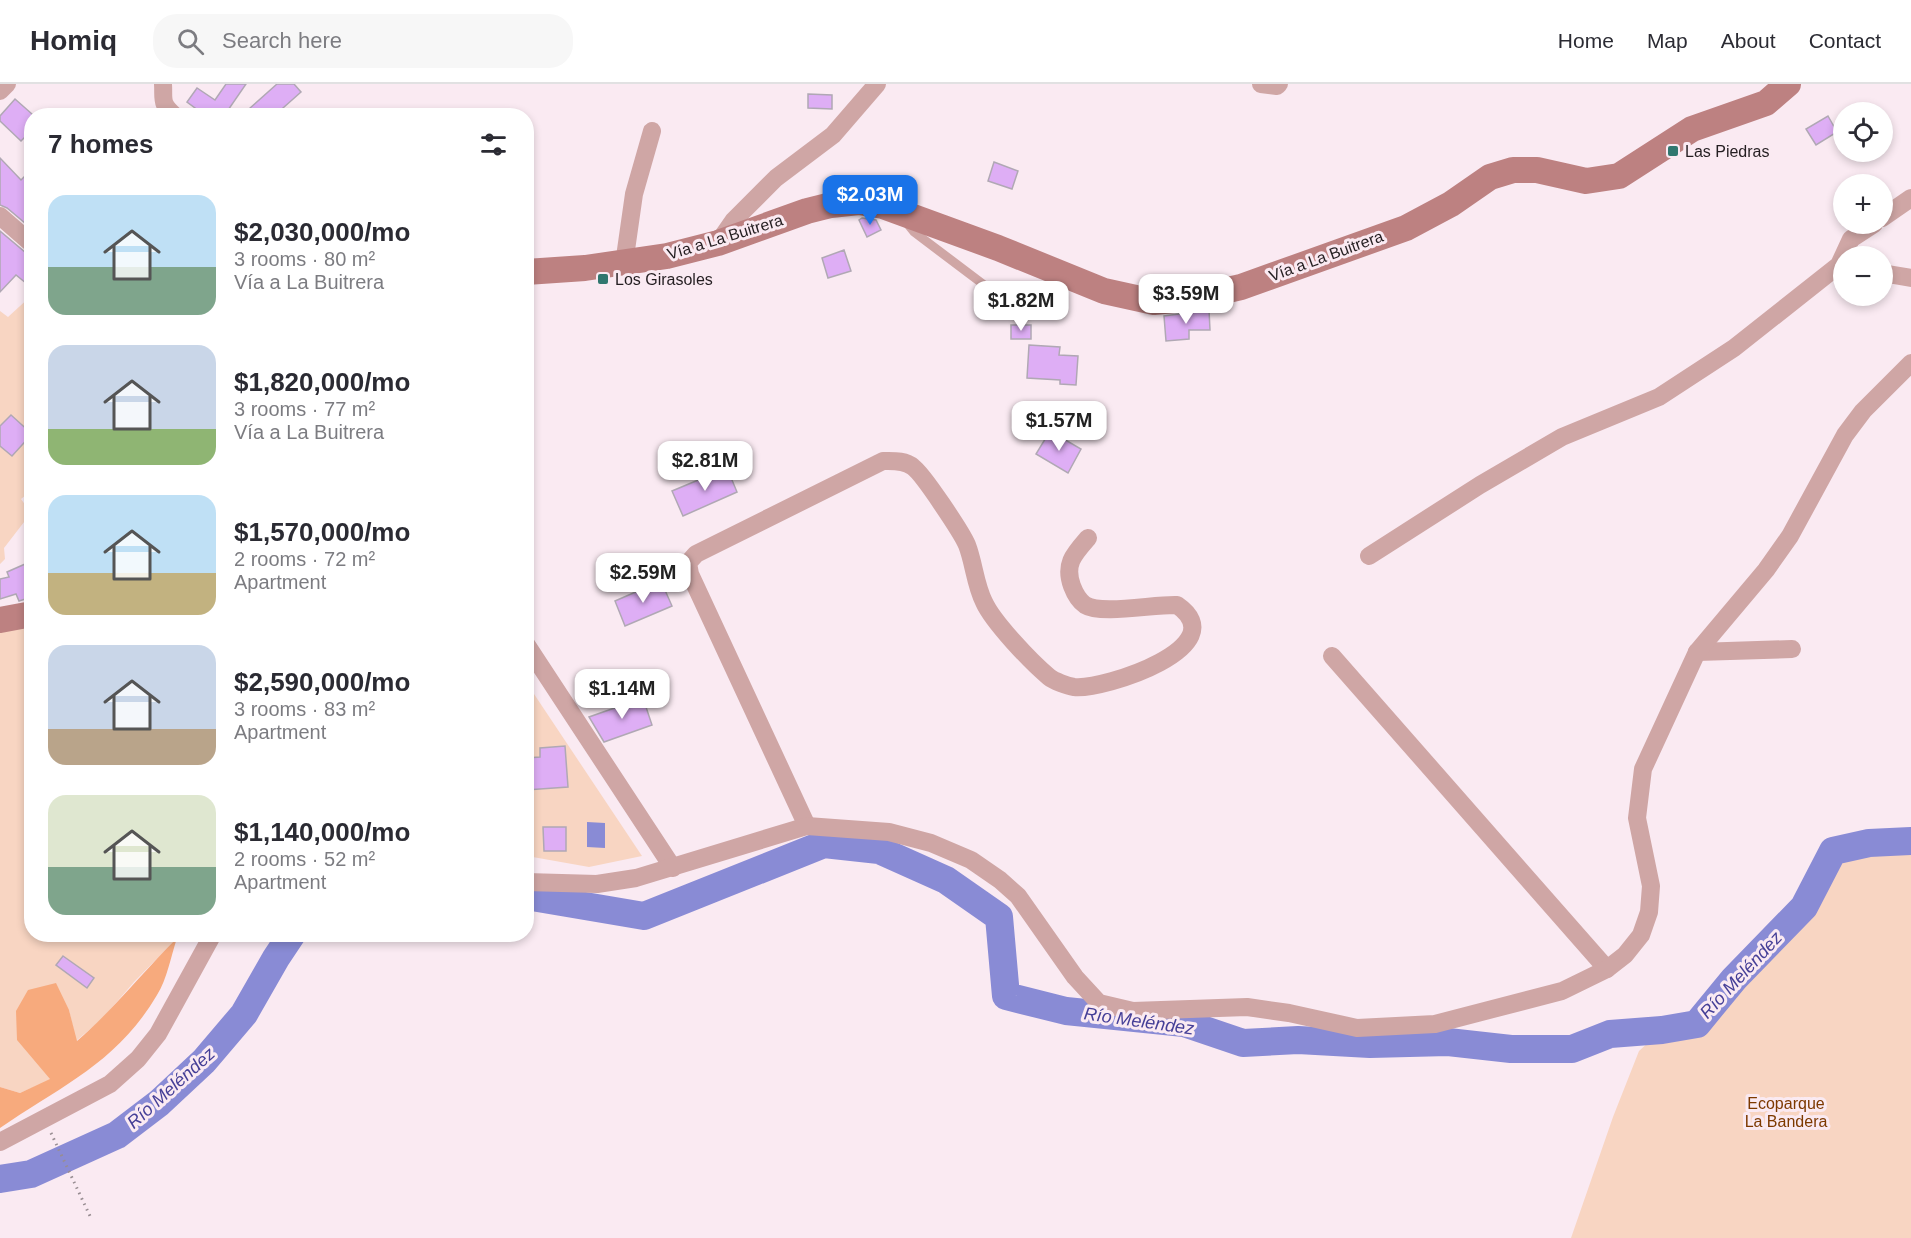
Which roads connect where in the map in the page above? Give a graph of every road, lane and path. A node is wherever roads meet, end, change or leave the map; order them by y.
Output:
1 (7, 84) edge
2 (163, 84) edge
3 (877, 84) edge
4 (1261, 84) edge
5 (1279, 84) edge
6 (1788, 84) edge
7 (0, 91) edge
8 (166, 108) edge
9 (652, 130) dead end
10 (1911, 198) edge
11 (1893, 210) edge
12 (896, 212) junction
13 (0, 216) edge
14 (1859, 234) edge
15 (24, 237) edge
16 (718, 243) junction
17 (1848, 246) edge
18 (624, 264) junction
19 (534, 271) edge
20 (1833, 272) edge
21 (1893, 275) edge
22 (1911, 278) edge
23 (1012, 306) dead end
24 (1911, 363) edge
25 (1088, 538) dead end
26 (1369, 556) dead end
27 (24, 616) edge
28 (0, 620) edge
29 (1792, 649) dead end
30 (1697, 652) junction
31 (534, 656) edge
32 (1332, 656) dead end
33 (807, 826) junction
34 (672, 868) junction
35 (534, 882) edge
36 (209, 942) edge
37 (1607, 969) junction
38 (51, 1134) dead end
39 (0, 1142) edge
40 (90, 1216) dead end

1 - 7 street
2 - 8 street
3 - 16 street
4 - 5 street
6 - 12 street, Vía a La Buitrera
9 - 18 street
10 - 11 street
12 - 16 street, Vía a La Buitrera
12 - 23 lane
13 - 15 street
14 - 17 street
16 - 18 street, Vía a La Buitrera
18 - 19 street, Vía a La Buitrera
20 - 26 street
21 - 22 street
24 - 30 street
25 - 33 street
27 - 28 street
29 - 30 street
30 - 37 street
31 - 34 street
32 - 37 street
33 - 34 street
33 - 37 street
34 - 35 street
36 - 39 street
38 - 40 path

